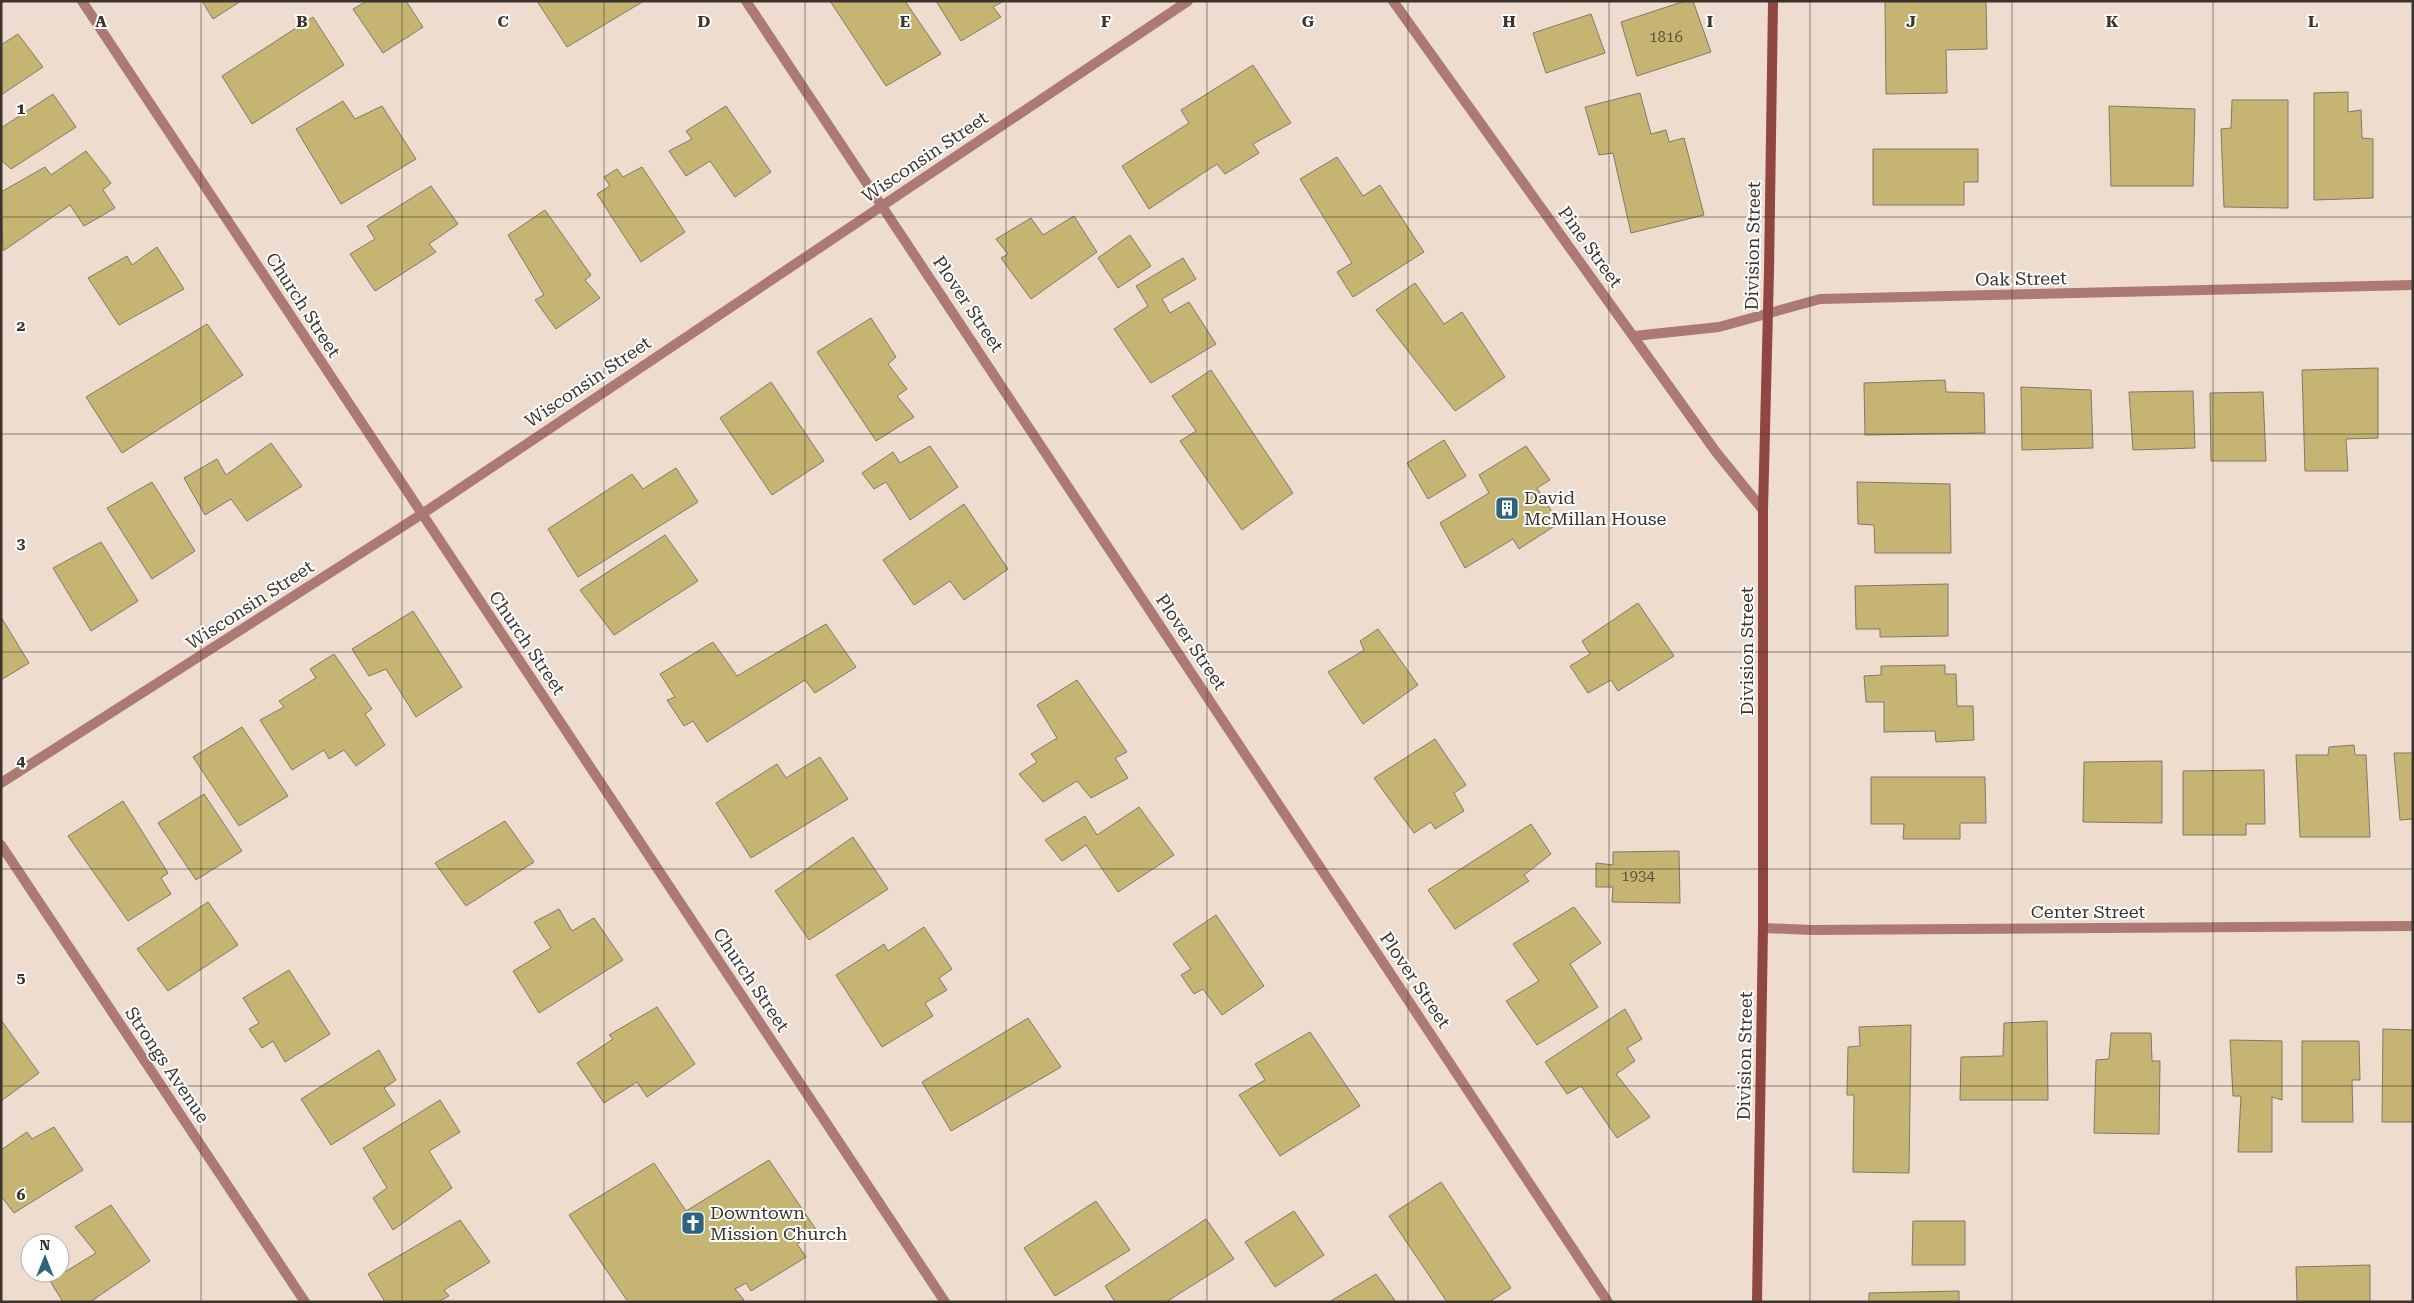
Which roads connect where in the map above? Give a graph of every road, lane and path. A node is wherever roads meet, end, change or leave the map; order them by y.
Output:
1 (82, 1) edge
2 (746, 1) edge
3 (1188, 1) edge
4 (1393, 1) edge
5 (1773, 1) edge
6 (883, 205) junction
7 (2413, 285) edge
8 (1768, 313) junction
9 (1634, 336) junction
10 (1763, 510) junction
11 (422, 514) junction
12 (1, 783) edge
13 (1, 845) edge
14 (2413, 926) edge
15 (1763, 928) junction
16 (305, 1302) edge
17 (945, 1302) edge
18 (1608, 1302) edge
19 (1757, 1302) edge

1 - 11 street, Church Street
2 - 6 street, Plover Street
3 - 6 street, Wisconsin Street
4 - 9 street, Pine Street
5 - 8 main road, Division Street
6 - 11 street, Wisconsin Street
6 - 18 street, Plover Street
7 - 8 street, Oak Street
8 - 9 street, Oak Street
8 - 10 main road, Division Street
9 - 10 street, Pine Street
10 - 15 main road, Division Street
11 - 12 street, Wisconsin Street
11 - 17 street, Church Street
13 - 16 street, Strongs Avenue
14 - 15 street, Center Street
15 - 19 main road, Division Street

